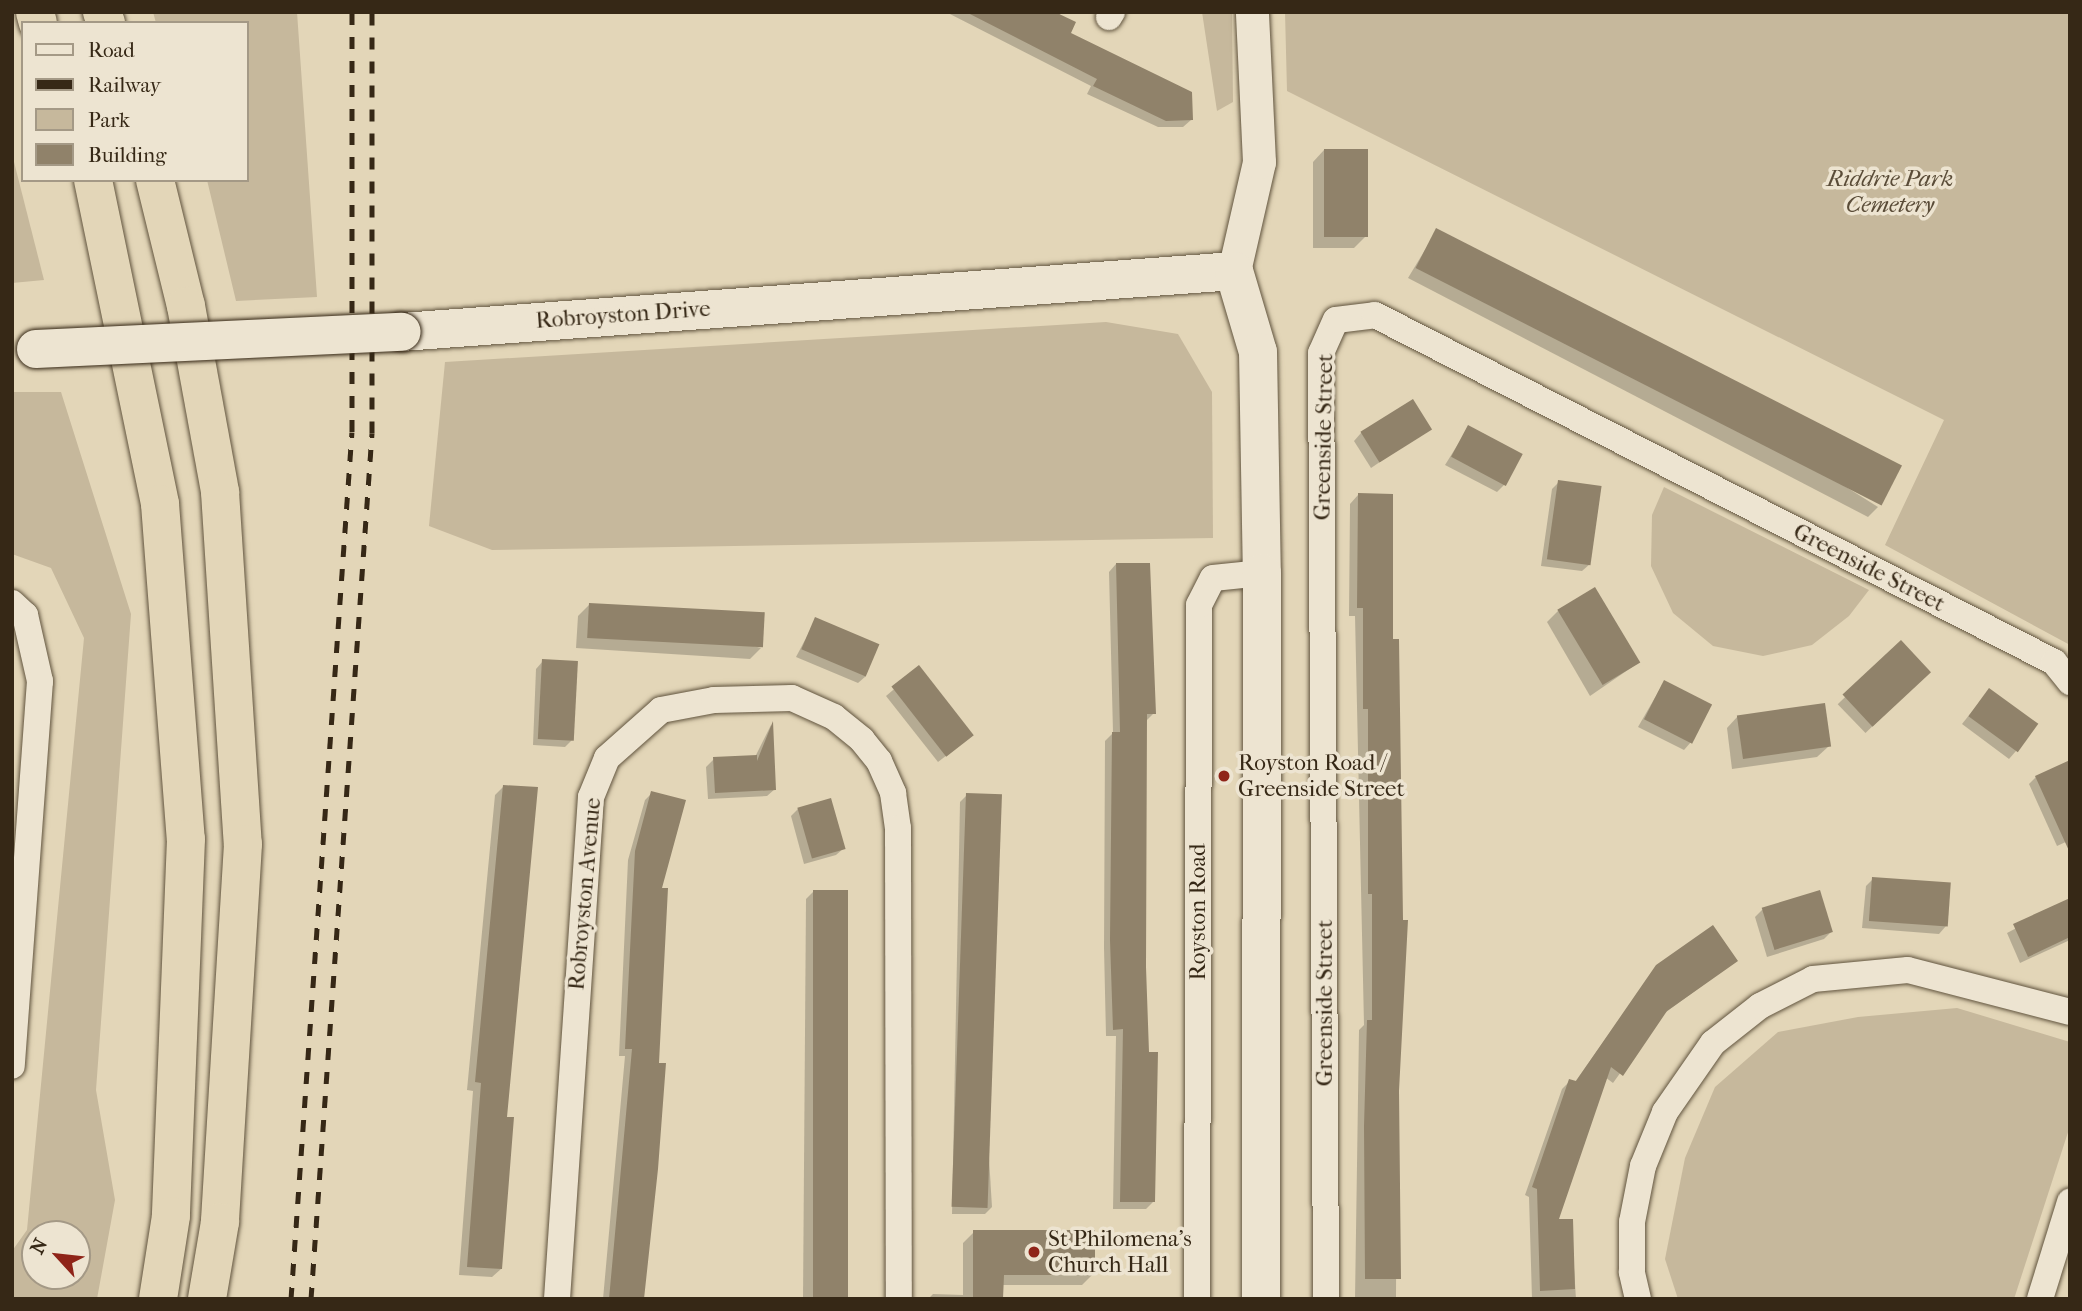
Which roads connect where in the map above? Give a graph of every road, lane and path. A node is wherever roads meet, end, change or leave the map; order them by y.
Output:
1 (1252, 12) edge
2 (93, 182) edge
3 (155, 182) edge
4 (1234, 271) junction
5 (24, 350) edge
6 (1262, 573) junction
7 (12, 603) edge
8 (2070, 682) edge
9 (2070, 1012) edge
10 (12, 1066) edge
11 (2070, 1202) edge
12 (158, 1299) edge
13 (207, 1299) edge
14 (557, 1299) edge
15 (899, 1299) edge
16 (1197, 1299) edge
17 (1261, 1299) edge
18 (1326, 1299) edge
19 (1638, 1299) edge
20 (2040, 1299) edge

1 - 4 street
2 - 12 highway
3 - 13 highway
4 - 5 main road, Robroyston Drive, bridge
4 - 6 main road
6 - 16 street, Royston Road
6 - 17 main road
7 - 10 street
8 - 18 street, Greenside Street
9 - 19 street
11 - 20 street
14 - 15 street, Robroyston Avenue

